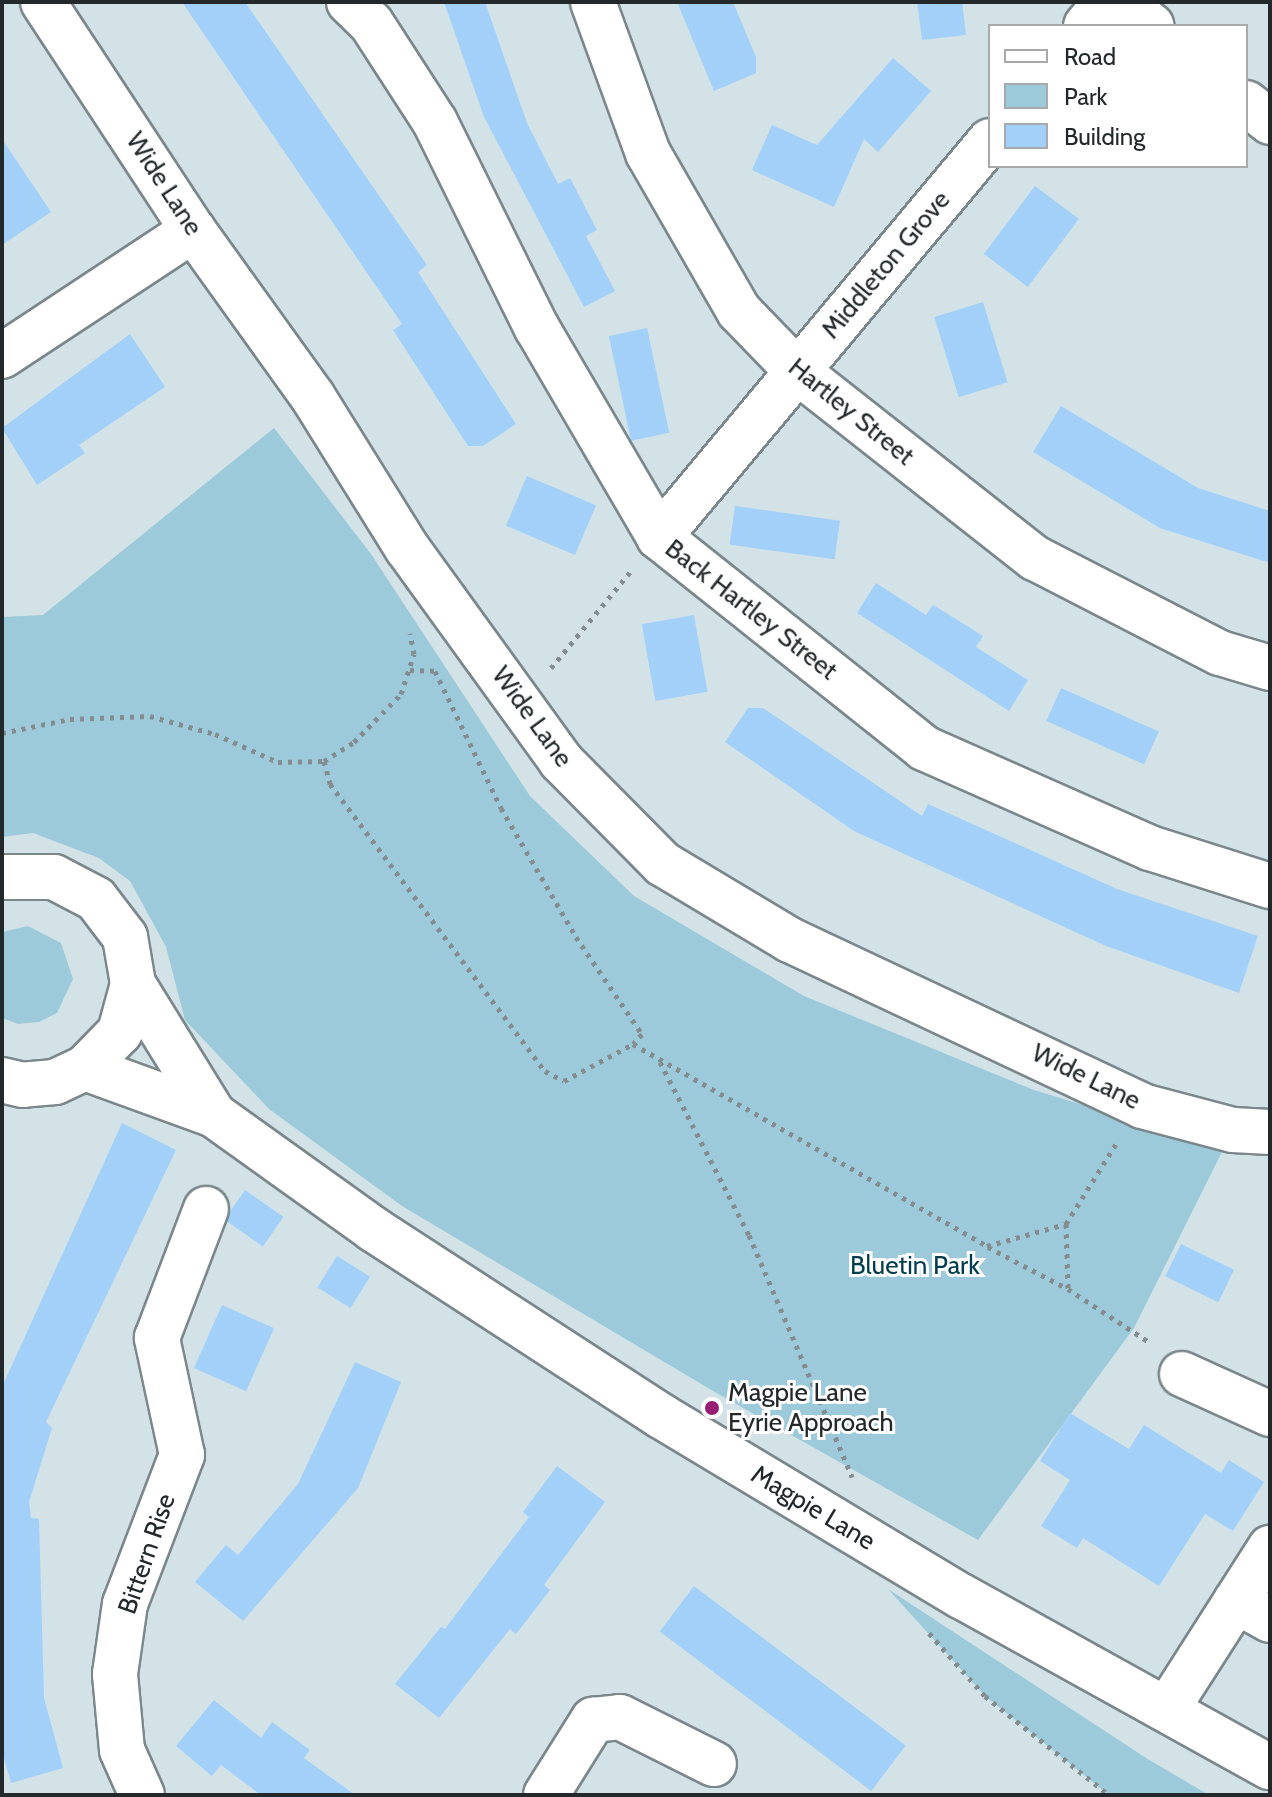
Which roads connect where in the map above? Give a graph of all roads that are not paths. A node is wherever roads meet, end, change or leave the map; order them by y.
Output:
1 (43, 2) edge
2 (349, 2) edge
3 (593, 2) edge
4 (1106, 2) edge
5 (1122, 2) edge
6 (1088, 24) edge
7 (1150, 24) edge
8 (1248, 105) edge
9 (1270, 122) edge
10 (988, 143) edge
11 (193, 230) junction
12 (2, 356) edge
13 (797, 371) junction
14 (659, 537) junction
15 (1270, 668) edge
16 (3, 876) edge
17 (1270, 886) edge
18 (133, 984) junction
19 (85, 1068) junction
20 (9, 1092) edge
21 (214, 1115) junction
22 (1270, 1132) edge
23 (206, 1209) dead end
24 (1182, 1374) road end
25 (1270, 1414) edge
26 (1270, 1548) edge
27 (1253, 1611) edge
28 (1169, 1706) junction
29 (714, 1764) dead end
30 (1270, 1767) edge
31 (142, 1795) edge
32 (546, 1795) edge

1 - 11 street, Wide Lane
2 - 14 street, Back Hartley Street
3 - 13 street, Hartley Street
4 - 6 street
5 - 7 street
8 - 9 street
10 - 13 street, Middleton Grove
11 - 12 street
11 - 22 street, Wide Lane
13 - 14 street, Middleton Grove
13 - 15 street, Hartley Street
14 - 17 street, Back Hartley Street
16 - 18 street
18 - 19 street
18 - 21 street, Magpie Lane
19 - 20 street
19 - 21 street, Magpie Lane
21 - 28 street, Magpie Lane
23 - 31 street, Bittern Rise
24 - 25 street
26 - 27 street
27 - 28 street
28 - 30 street, Magpie Lane
29 - 32 street

